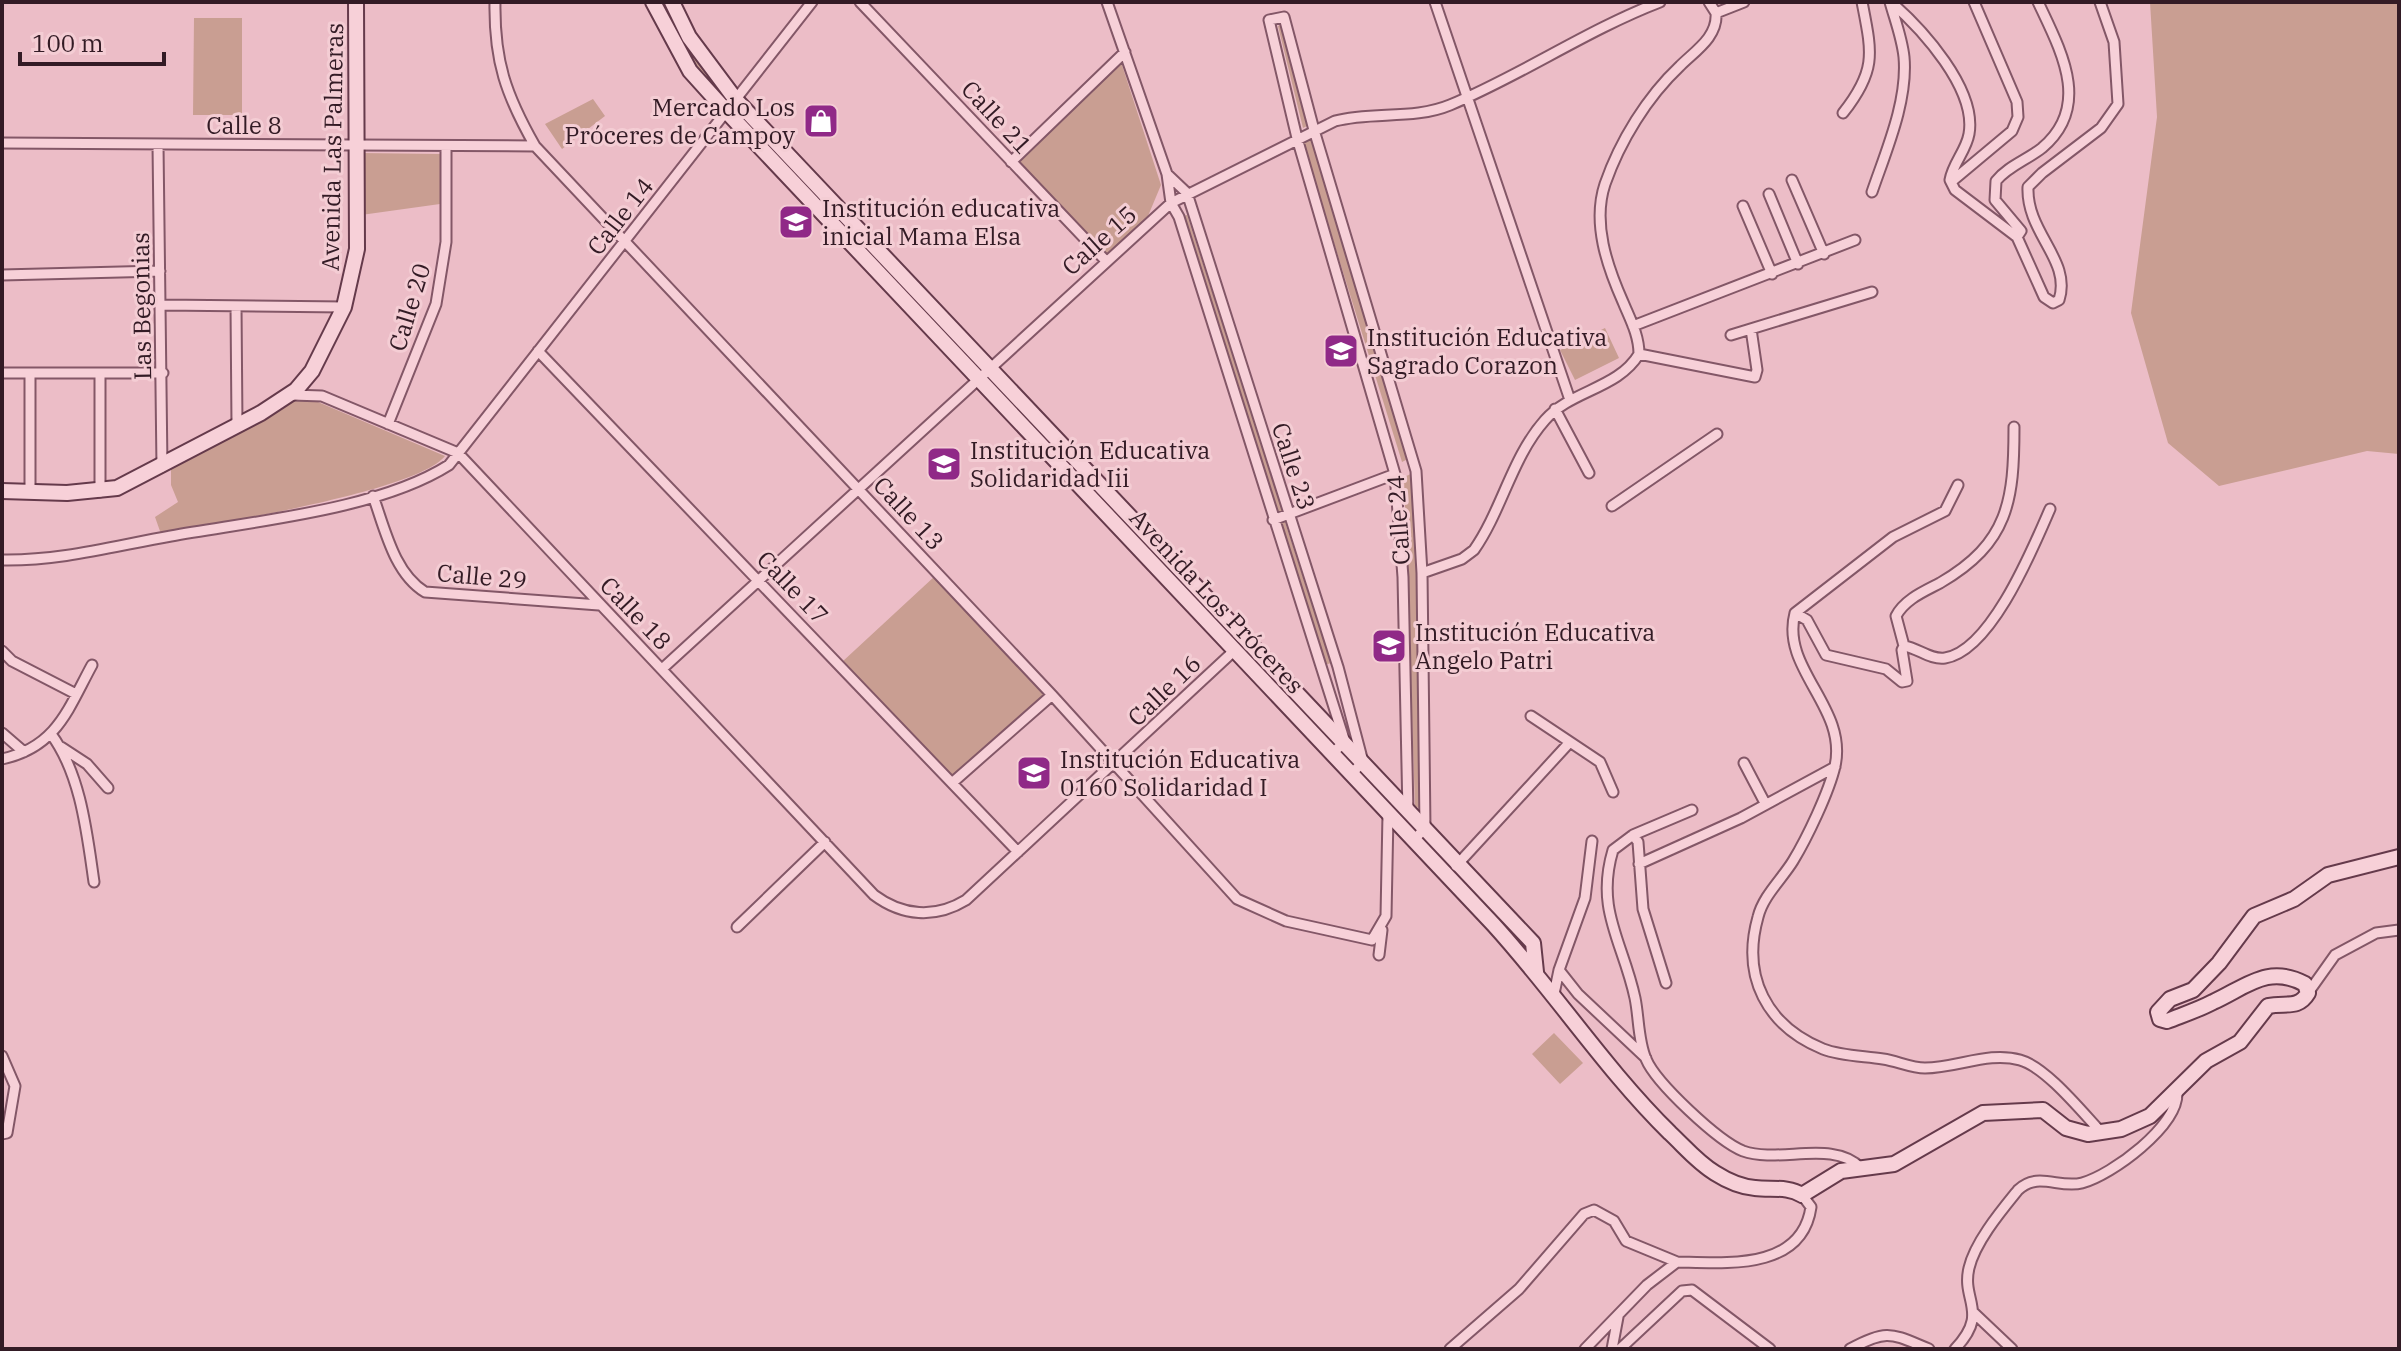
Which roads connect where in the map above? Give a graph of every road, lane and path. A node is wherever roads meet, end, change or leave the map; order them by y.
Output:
1 (356, 2) edge
2 (495, 2) edge
3 (653, 2) edge
4 (672, 2) edge
5 (812, 2) edge
6 (860, 2) edge
7 (1107, 2) edge
8 (1435, 2) edge
9 (1660, 2) edge
10 (1709, 2) edge
11 (1744, 2) edge
12 (1862, 2) edge
13 (1890, 2) edge
14 (1974, 2) edge
15 (2038, 2) edge
16 (2100, 2) edge
17 (1717, 18) junction
18 (1125, 52) junction
19 (1469, 96) junction
20 (732, 106) junction
21 (1843, 113) dead end
22 (1314, 130) junction
23 (1297, 138) junction
24 (2, 143) edge
25 (158, 145) junction
26 (358, 146) junction
27 (535, 146) junction
28 (446, 148) junction
29 (1011, 162) junction
30 (1167, 174) junction
31 (1792, 180) dead end
32 (1951, 182) junction
33 (1872, 192) dead end
34 (1187, 193) junction
35 (1769, 194) dead end
36 (1171, 203) junction
37 (1743, 206) dead end
38 (2017, 237) junction
39 (1855, 240) dead end
40 (625, 243) junction
41 (1824, 254) junction
42 (1105, 260) junction
43 (1798, 264) junction
44 (160, 271) junction
45 (1772, 274) junction
46 (2, 275) edge
47 (1872, 292) dead end
48 (162, 305) junction
49 (236, 306) junction
50 (344, 307) junction
51 (1633, 326) junction
52 (1751, 329) junction
53 (1731, 335) dead end
54 (538, 351) junction
55 (1639, 354) junction
56 (990, 367) junction
57 (2, 373) edge
58 (30, 373) junction
59 (100, 373) junction
60 (163, 373) junction
61 (977, 380) junction
62 (288, 395) junction
63 (1570, 400) junction
64 (1555, 409) junction
65 (388, 424) junction
66 (237, 425) junction
67 (2014, 427) dead end
68 (1717, 434) dead end
69 (458, 453) junction
70 (162, 467) junction
71 (1589, 473) dead end
72 (1395, 474) junction
73 (1958, 485) dead end
74 (859, 490) junction
75 (2, 491) edge
76 (30, 491) junction
77 (100, 492) junction
78 (373, 496) junction
79 (1612, 506) dead end
80 (2050, 509) dead end
81 (1288, 514) junction
82 (1273, 520) junction
83 (2, 560) edge
84 (1422, 573) junction
85 (761, 581) junction
86 (599, 605) junction
87 (1795, 613) junction
88 (1246, 639) junction
89 (1904, 646) junction
90 (2, 651) edge
91 (1234, 651) junction
92 (92, 665) dead end
93 (662, 669) junction
94 (76, 694) junction
95 (1052, 695) junction
96 (1531, 716) dead end
97 (2, 733) edge
98 (51, 734) junction
99 (1345, 742) junction
100 (1570, 742) junction
101 (61, 747) junction
102 (24, 752) junction
103 (1331, 754) junction
104 (2, 759) edge
105 (1363, 762) junction
106 (1744, 763) dead end
107 (1115, 764) junction
108 (1835, 767) junction
109 (1351, 774) junction
110 (952, 783) junction
111 (108, 788) dead end
112 (1613, 792) dead end
113 (1765, 803) junction
114 (1692, 810) dead end
115 (1410, 811) junction
116 (1388, 814) junction
117 (1399, 826) junction
118 (1425, 828) junction
119 (1633, 835) junction
120 (1413, 841) junction
121 (1592, 841) dead end
122 (825, 842) junction
123 (1018, 852) junction
124 (2398, 858) edge
125 (1458, 863) junction
126 (1639, 864) junction
127 (1446, 876) junction
128 (94, 882) dead end
129 (921, 913) joint
130 (1384, 921) junction
131 (737, 927) dead end
132 (2399, 930) edge
133 (1379, 955) dead end
134 (1559, 970) junction
135 (1537, 972) junction
136 (1666, 983) dead end
137 (2308, 993) junction
138 (1554, 994) junction
139 (2, 1056) edge
140 (1646, 1058) junction
141 (2177, 1093) junction
142 (2101, 1132) junction
143 (2, 1134) edge
144 (1861, 1168) junction
145 (1802, 1195) junction
146 (1677, 1262) junction
147 (1974, 1313) junction
148 (1619, 1315) junction
149 (1467, 1335) junction
150 (1754, 1346) edge
151 (1450, 1349) edge
152 (1467, 1349) edge
153 (1585, 1349) edge
154 (1612, 1349) edge
155 (1620, 1349) edge
156 (1770, 1349) edge
157 (1850, 1349) edge
158 (1929, 1349) edge
159 (1955, 1349) edge
160 (2012, 1349) edge

1 - 26 main road, Avenida Las Palmeras
2 - 27 street, Calle 13
3 - 20 main road, Avenida Los Próceres
4 - 20 main road, Avenida Los Próceres
5 - 20 street, Calle 14
6 - 29 street, Calle 21
7 - 18 street, Calle 23
8 - 19 street
9 - 19 street, Calle 15
10 - 17 street
11 - 17 street
12 - 21 street
13 - 32 street
13 - 33 street
14 - 32 street
15 - 38 street
16 - 38 street
17 - 51 street
18 - 29 street
18 - 30 street, Calle 23
19 - 22 street, Calle 15
19 - 63 street
20 - 40 street, Calle 14
20 - 56 main road, Avenida Los Próceres
20 - 61 main road, Avenida Los Próceres
22 - 23 street, Calle 15
22 - 23 street, Calle 24
22 - 84 street, Calle 24
23 - 34 street, Calle 15
23 - 72 street, Calle 24
24 - 25 street, Calle 8
25 - 26 street, Calle 8
25 - 44 street, Las Begonias
26 - 28 street, Calle 8
26 - 50 main road, Avenida Las Palmeras
27 - 28 street, Calle 8
27 - 40 street, Calle 13
28 - 65 street, Calle 20
29 - 42 street, Calle 21
30 - 34 street, Calle 23
30 - 36 street, Calle 23
31 - 41 street
32 - 38 street
34 - 36 street, Calle 15
34 - 81 street, Calle 23
35 - 43 street
36 - 42 street, Calle 15
36 - 82 street, Calle 23
37 - 45 street
39 - 41 street
40 - 54 street, Calle 14
40 - 74 street, Calle 13
41 - 43 street
42 - 56 street, Calle 15
43 - 45 street
44 - 46 street
44 - 48 street, Las Begonias
45 - 51 street
47 - 52 street
48 - 49 street
48 - 60 street, Las Begonias
49 - 50 street
49 - 66 street
50 - 62 main road, Avenida Las Palmeras
51 - 55 street
52 - 53 street
52 - 55 street
54 - 69 street, Calle 14
54 - 85 street, Calle 17
55 - 63 street
56 - 61 street, Calle 15
56 - 88 main road, Avenida Los Próceres
57 - 58 street
58 - 59 street
58 - 76 street
59 - 60 street
59 - 77 street
60 - 70 street, Las Begonias
61 - 74 street, Calle 15
61 - 91 main road, Avenida Los Próceres
62 - 65 street, Calle 18
62 - 66 main road, Avenida Las Palmeras
63 - 64 street
64 - 71 street
64 - 84 street
65 - 69 street, Calle 18
66 - 70 main road, Avenida Las Palmeras
67 - 89 street
68 - 79 street
69 - 78 street, Calle 14
69 - 86 street, Calle 18
70 - 77 main road, Avenida Las Palmeras
72 - 81 street
72 - 115 street, Calle 24
73 - 87 street
74 - 85 street, Calle 15
74 - 95 street, Calle 13
75 - 76 main road, Avenida Las Palmeras
76 - 77 main road, Avenida Las Palmeras
78 - 83 street, Calle 14
78 - 86 street, Calle 29
80 - 89 street
81 - 82 street
81 - 105 street, Calle 23
82 - 99 street, Calle 23
84 - 118 street, Calle 24
85 - 93 street, Calle 15
85 - 110 street, Calle 17
86 - 93 street, Calle 18
87 - 89 street
87 - 108 street
88 - 91 street, Calle 16
88 - 99 main road, Avenida Los Próceres
90 - 94 street
91 - 103 main road, Avenida Los Próceres
91 - 107 street, Calle 16
92 - 94 street
93 - 122 street, Calle 18
94 - 98 street
95 - 107 street, Calle 13
95 - 110 street
96 - 100 street
97 - 102 street
98 - 101 street
98 - 102 street
99 - 103 street
99 - 105 main road, Avenida Los Próceres
100 - 112 street
100 - 125 street
101 - 111 street
101 - 128 street
102 - 104 street
103 - 109 main road, Avenida Los Próceres
105 - 109 street
105 - 115 main road, Avenida Los Próceres
106 - 113 street
107 - 123 street, Calle 16
107 - 130 street, Calle 13
108 - 113 street
108 - 142 street
109 - 116 main road, Avenida Los Próceres
110 - 123 street, Calle 17
113 - 126 street
114 - 119 street
115 - 117 street
115 - 118 main road, Avenida Los Próceres
116 - 117 main road, Avenida Los Próceres
116 - 130 street
117 - 120 main road, Avenida Los Próceres
118 - 120 street
118 - 125 main road, Avenida Los Próceres
119 - 126 street
119 - 140 street
120 - 127 main road, Avenida Los Próceres
121 - 134 street
122 - 129 street, Calle 18
122 - 131 street
123 - 129 street, Calle 16
124 - 137 main road
125 - 127 street
125 - 135 main road, Avenida Los Próceres
126 - 136 street
127 - 135 main road, Avenida Los Próceres
130 - 133 street
132 - 137 street
134 - 138 street
134 - 140 street
135 - 138 main road, Avenida Los Próceres
137 - 141 main road
138 - 145 main road, Avenida Los Próceres
139 - 143 street
140 - 144 street
141 - 142 main road
141 - 147 street
142 - 144 main road
144 - 145 main road
145 - 146 street
146 - 148 street
146 - 149 street
147 - 159 street
147 - 160 street
148 - 153 street
148 - 154 street
149 - 151 street
149 - 152 street
150 - 155 street
150 - 156 street
157 - 158 street

